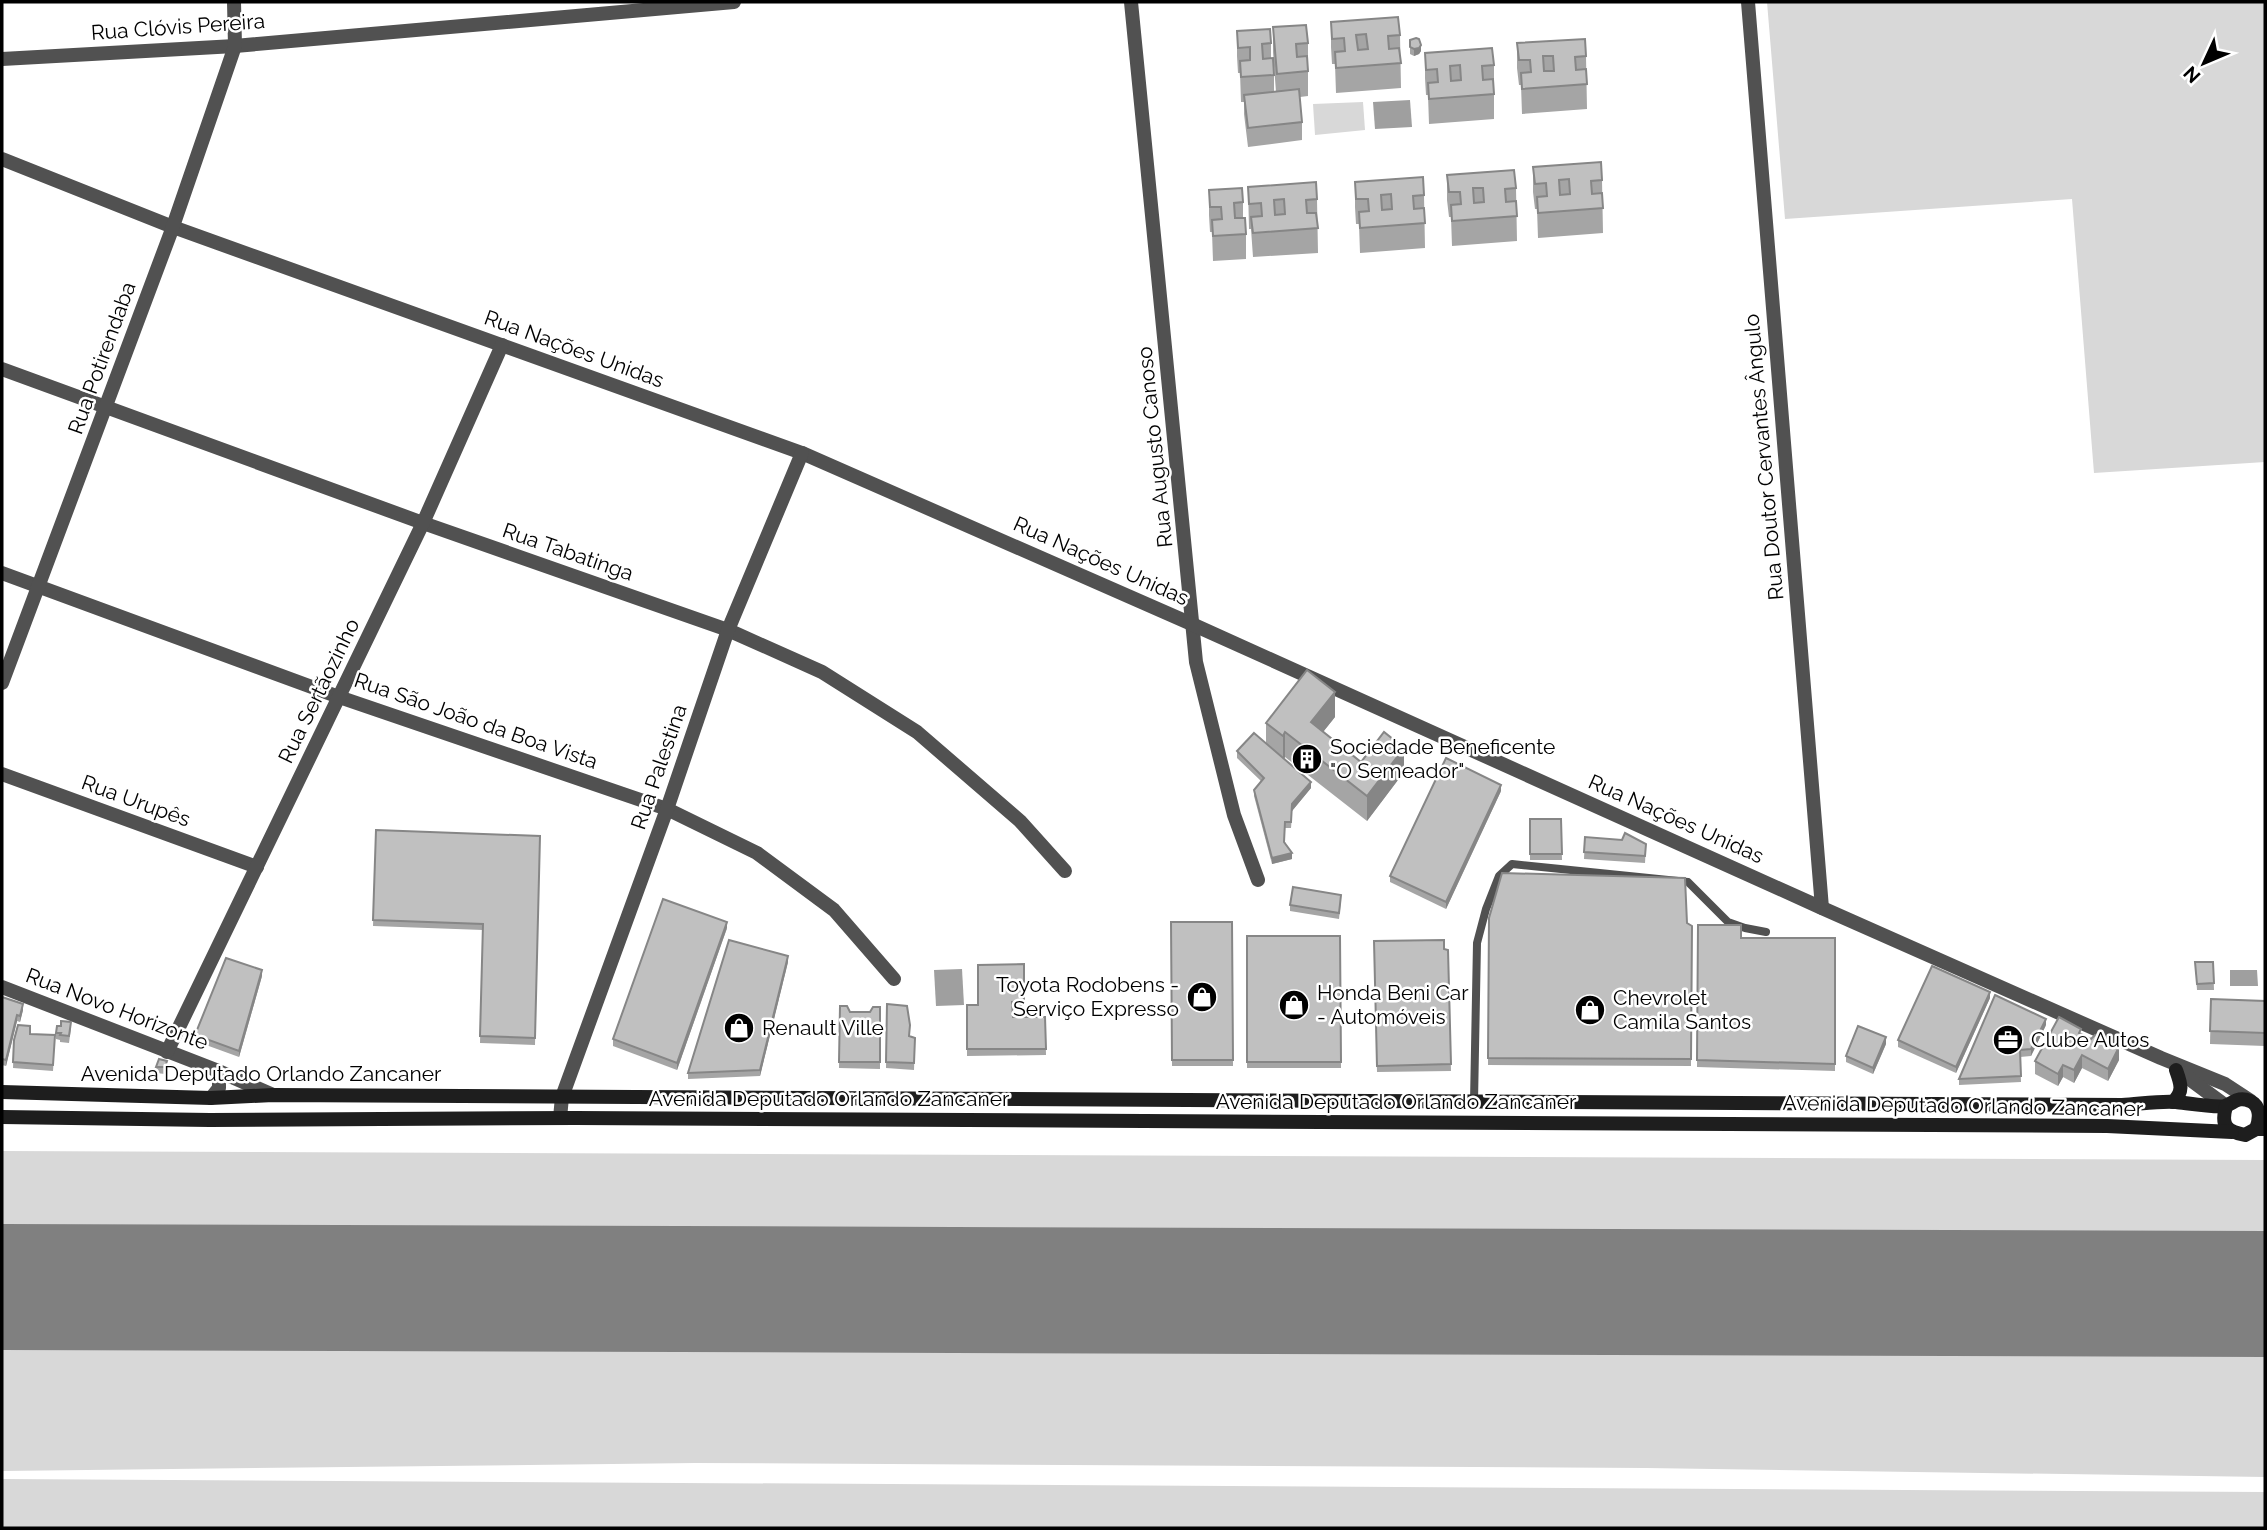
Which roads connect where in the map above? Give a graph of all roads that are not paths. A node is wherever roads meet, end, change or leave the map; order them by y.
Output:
1 (234, 2) edge
2 (734, 2) edge
3 (1131, 2) edge
4 (1748, 2) edge
5 (235, 46) junction
6 (2, 59) edge
7 (2, 159) edge
8 (173, 227) junction
9 (502, 345) junction
10 (2, 369) edge
11 (106, 408) junction
12 (802, 453) junction
13 (423, 523) junction
14 (2, 573) edge
15 (39, 585) junction
16 (1194, 625) junction
17 (728, 630) junction
18 (2, 683) edge
19 (339, 697) junction
20 (2, 774) edge
21 (667, 809) junction
22 (257, 867) junction
23 (1065, 871) dead end
24 (1258, 880) dead end
25 (1822, 908) junction
26 (1766, 932) dead end
27 (894, 979) dead end
28 (3, 989) edge
29 (167, 1052) junction
30 (2161, 1058) junction
31 (216, 1070) junction
32 (2176, 1070) junction
33 (2, 1092) edge
34 (272, 1096) junction
35 (503, 1097) junction
36 (562, 1097) junction
37 (619, 1097) junction
38 (211, 1098) junction
39 (1474, 1102) junction
40 (2173, 1102) junction
41 (2257, 1103) edge
42 (2226, 1106) junction
43 (2, 1117) edge
44 (509, 1118) junction
45 (560, 1118) junction
46 (619, 1118) junction
47 (2260, 1129) edge
48 (2232, 1132) junction

1 - 5 street
2 - 5 street, Rua Clóvis Pereira
3 - 16 street, Rua Augusto Canoso
4 - 25 street, Rua Doutor Cervantes Ângulo
5 - 6 street, Rua Clóvis Pereira
5 - 8 street, Rua Potirendaba
7 - 8 street, Rua Nações Unidas
8 - 9 street, Rua Nações Unidas
8 - 11 street, Rua Potirendaba
9 - 12 street, Rua Nações Unidas
9 - 13 street, Rua Sertãozinho
10 - 11 street, Rua Tabatinga
11 - 13 street, Rua Tabatinga
11 - 15 street, Rua Potirendaba
12 - 16 street, Rua Nações Unidas
12 - 17 street, Rua Palestina
13 - 17 street, Rua Tabatinga
13 - 19 street, Rua Sertãozinho
14 - 15 street, Rua São João da Boa Vista
15 - 18 street, Rua Potirendaba
15 - 19 street, Rua São João da Boa Vista
16 - 24 street, Rua Augusto Canoso
16 - 25 street, Rua Nações Unidas
17 - 21 street, Rua Palestina
17 - 23 street, Rua Tabatinga
19 - 21 street, Rua São João da Boa Vista
19 - 22 street, Rua Sertãozinho
20 - 22 street, Rua Urupês
21 - 27 street, Rua São João da Boa Vista
21 - 36 street, Rua Palestina
22 - 29 street, Rua Sertãozinho
25 - 30 street, Rua Nações Unidas
26 - 39 lane
28 - 29 street, Rua Novo Horizonte
29 - 31 street, Rua Novo Horizonte
30 - 32 street, Rua Nações Unidas
30 - 41 street, Rua Nações Unidas
31 - 34 street, Rua Novo Horizonte
31 - 38 street, Rua Novo Horizonte
32 - 40 main road
32 - 42 street, Rua Nações Unidas
33 - 38 main road, Avenida Deputado Orlando Zancaner
34 - 35 main road, Avenida Deputado Orlando Zancaner
34 - 38 main road, Avenida Deputado Orlando Zancaner
35 - 36 main road, Avenida Deputado Orlando Zancaner
35 - 44 main road
36 - 37 main road, Avenida Deputado Orlando Zancaner
36 - 45 street
37 - 39 main road, Avenida Deputado Orlando Zancaner
37 - 46 main road
39 - 40 main road, Avenida Deputado Orlando Zancaner
40 - 42 main road, Avenida Deputado Orlando Zancaner
41 - 42 main road, Avenida Deputado Orlando Zancaner
41 - 47 main road, Avenida Deputado Orlando Zancaner
42 - 48 main road
43 - 44 main road, Avenida Deputado Orlando Zancaner
44 - 45 main road, Avenida Deputado Orlando Zancaner
45 - 46 main road, Avenida Deputado Orlando Zancaner
46 - 48 main road, Avenida Deputado Orlando Zancaner
47 - 48 main road, Avenida Deputado Orlando Zancaner

